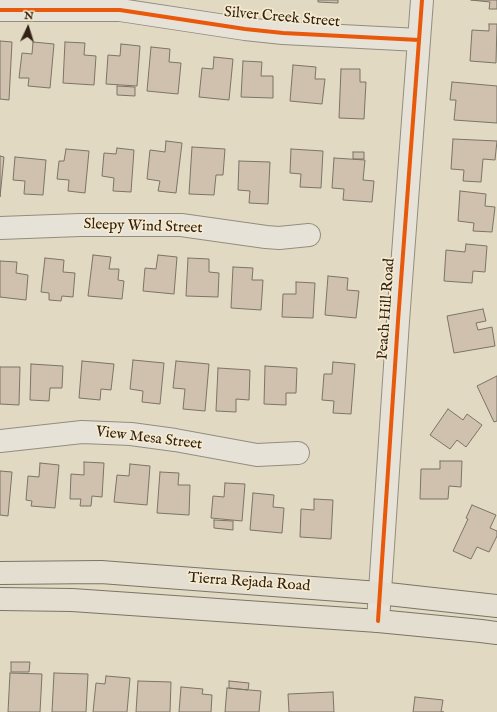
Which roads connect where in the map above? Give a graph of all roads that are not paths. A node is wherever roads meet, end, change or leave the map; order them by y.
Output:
1 (422, 0) edge
2 (0, 10) edge
3 (419, 40) junction
4 (0, 228) edge
5 (309, 236) dead end
6 (0, 441) edge
7 (298, 453) dead end
8 (0, 573) edge
9 (379, 593) junction
10 (0, 599) edge
11 (497, 606) edge
12 (378, 621) junction
13 (497, 634) edge

1 - 3 street, Peach Hill Road
2 - 3 street, Silver Creek Street
3 - 9 street, Peach Hill Road
4 - 5 street, Sleepy Wind Street
6 - 7 street, View Mesa Street
8 - 9 main road, Tierra Rejada Road
9 - 11 main road, Tierra Rejada Road
9 - 12 street, Peach Hill Road
10 - 12 main road, Tierra Rejada Road
12 - 13 main road, Tierra Rejada Road

